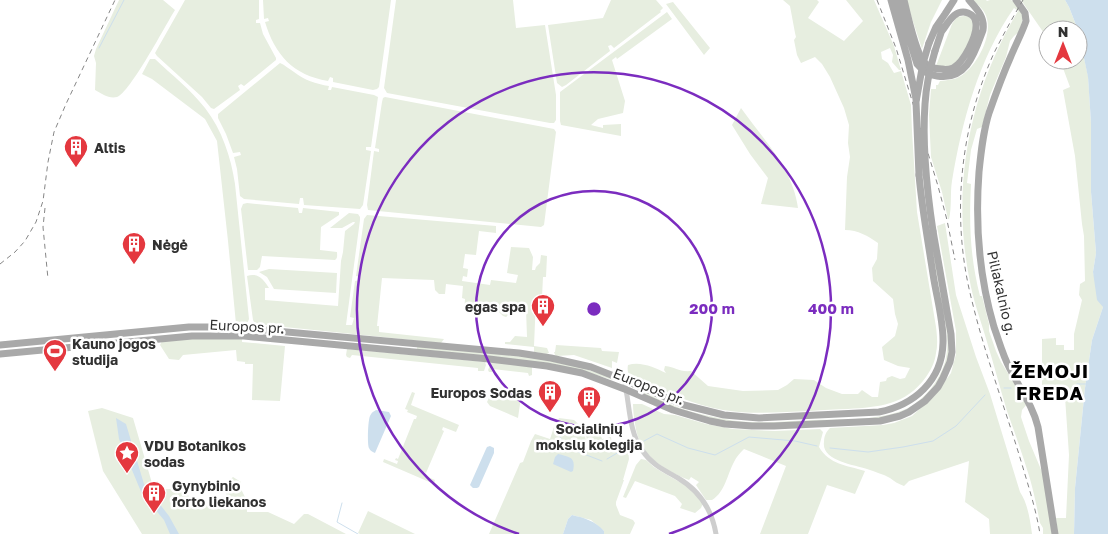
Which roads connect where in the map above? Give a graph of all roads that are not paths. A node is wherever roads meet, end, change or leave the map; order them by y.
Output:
1 (891, 0) edge
2 (897, 0) edge
3 (904, 0) edge
4 (954, 0) edge
5 (969, 0) edge
6 (1016, 0) edge
7 (945, 14) junction
8 (942, 31) junction
9 (916, 102) junction
10 (254, 328) junction
11 (167, 329) junction
12 (118, 334) junction
13 (254, 337) junction
14 (345, 337) junction
15 (168, 338) junction
16 (119, 342) junction
17 (406, 342) junction
18 (0, 345) edge
19 (344, 346) junction
20 (400, 351) junction
21 (0, 354) edge
22 (624, 380) junction
23 (627, 390) junction
24 (716, 534) edge
25 (1055, 534) edge

1 - 9 main road
2 - 5 main road
3 - 8 main road
4 - 7 main road, Europos pr.
6 - 25 main road, Piliakalnio g.
7 - 8 main road
7 - 9 main road, Europos pr., bridge
8 - 23 main road, Europos pr., bridge
9 - 22 main road, Europos pr., bridge
10 - 11 main road, Europos pr.
10 - 13 main road
10 - 14 main road, Europos pr.
11 - 12 main road, Europos pr.
11 - 15 main road
12 - 16 main road
12 - 18 main road, Europos pr.
13 - 15 main road, Europos pr.
13 - 19 main road, Europos pr.
14 - 17 main road, Europos pr.
14 - 19 main road
15 - 16 main road, Europos pr.
16 - 21 main road, Europos pr.
17 - 20 main road
17 - 22 main road, Europos pr.
19 - 20 main road, Europos pr.
20 - 23 main road, Europos pr.
22 - 23 street
23 - 24 street

